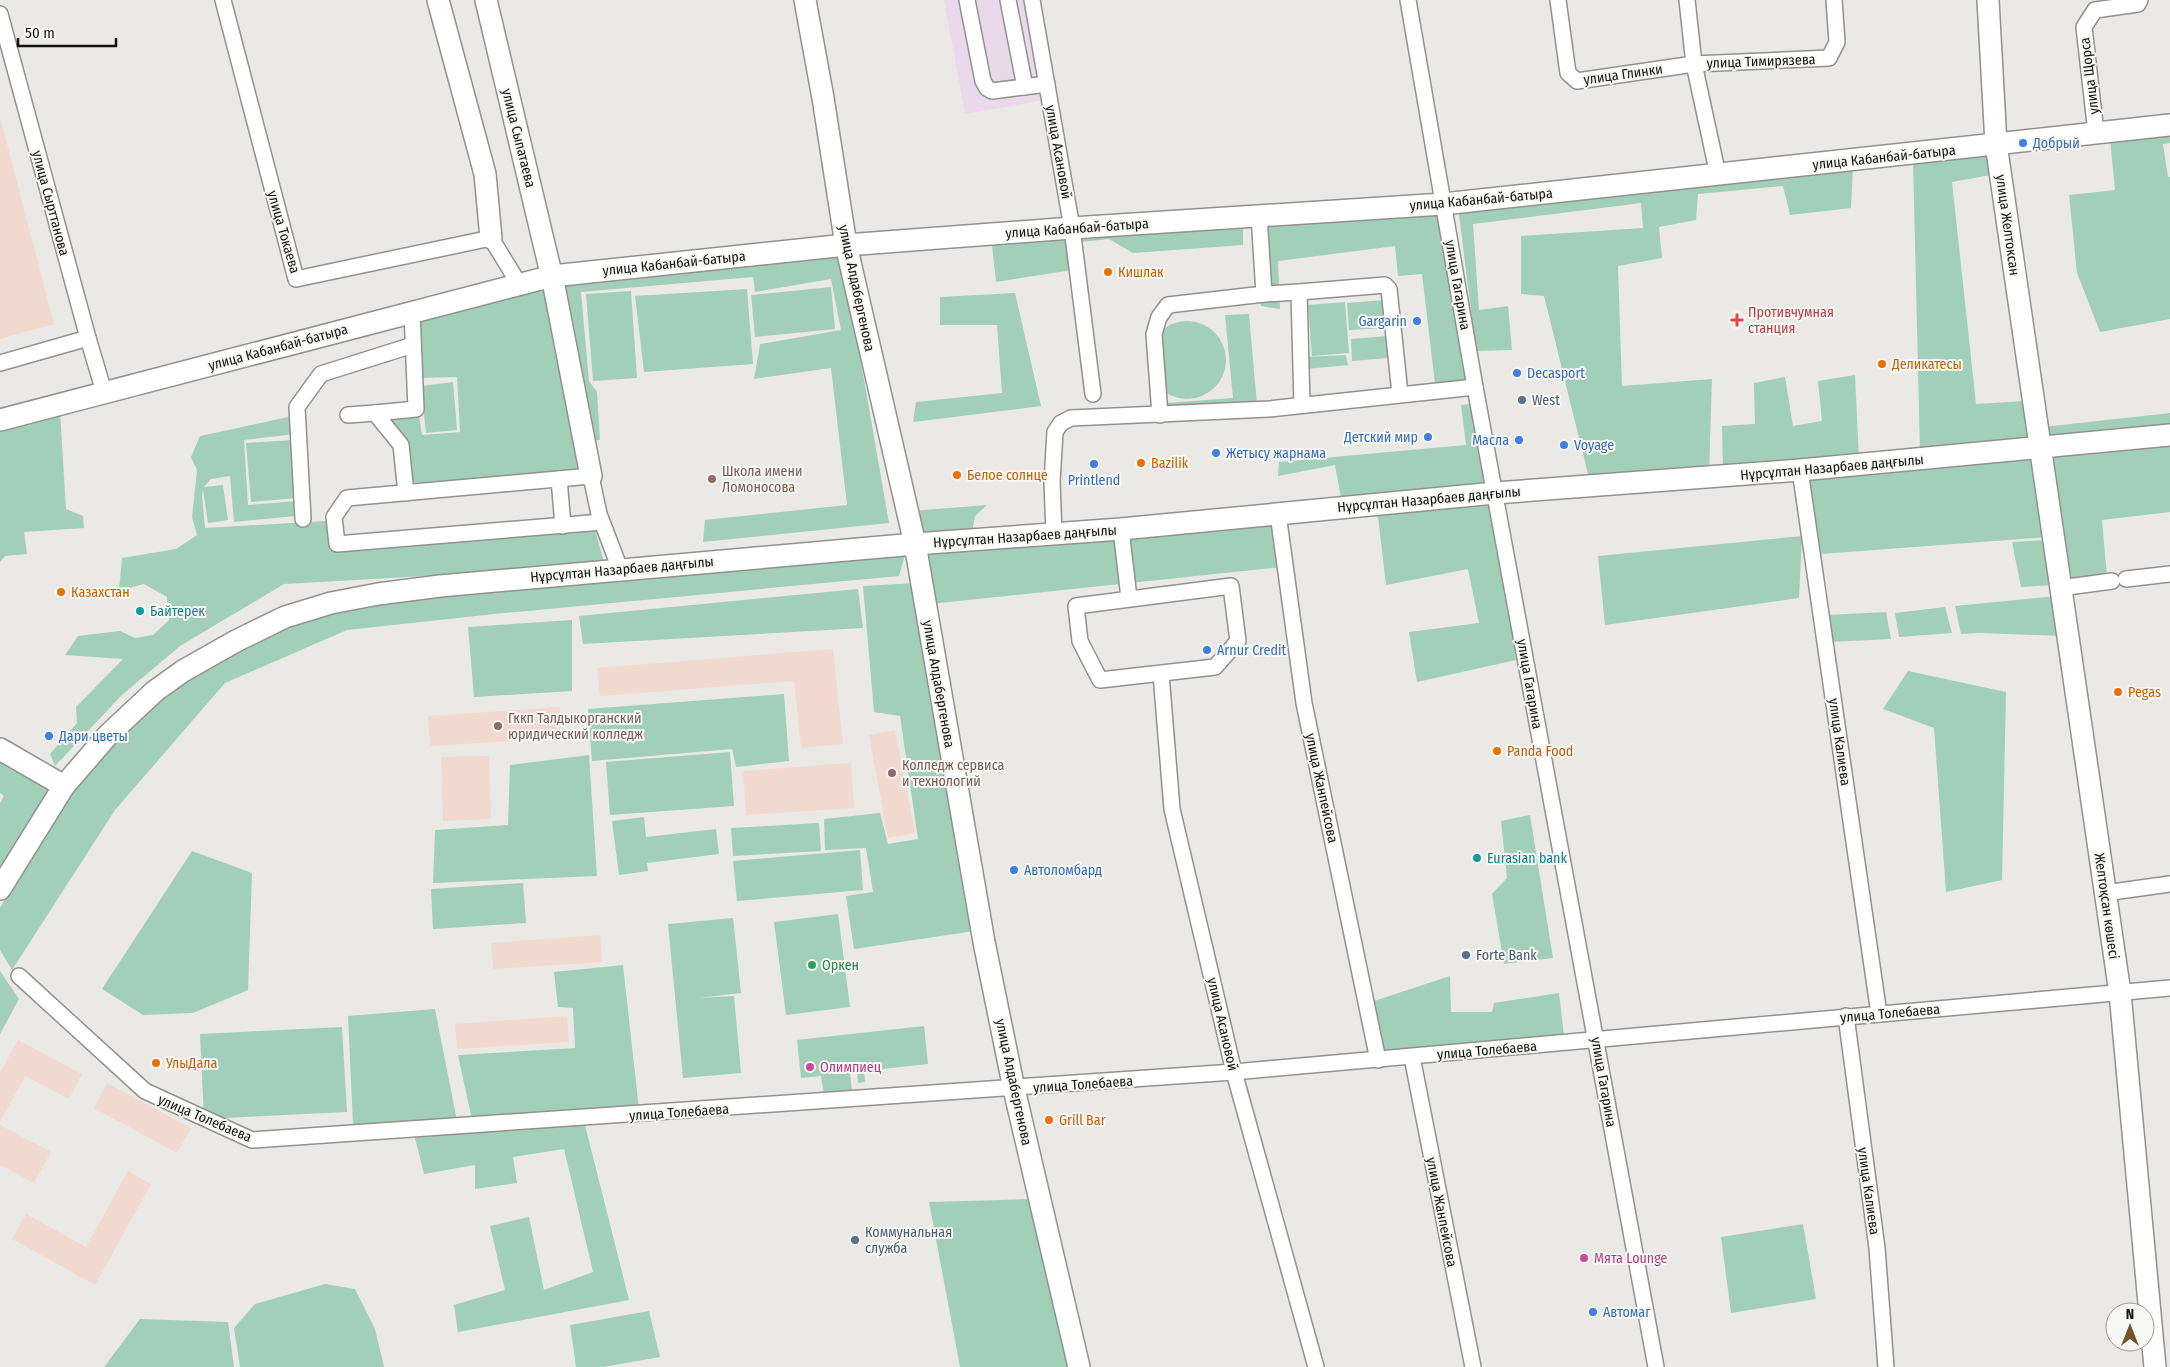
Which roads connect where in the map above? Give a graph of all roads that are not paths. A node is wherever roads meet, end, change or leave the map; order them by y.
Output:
1 (223, 0) edge
2 (438, 0) edge
3 (486, 0) edge
4 (805, 0) edge
5 (967, 0) edge
6 (1008, 0) edge
7 (1032, 0) edge
8 (1408, 0) edge
9 (1558, 0) edge
10 (1687, 0) edge
11 (1834, 0) edge
12 (1988, 0) edge
13 (2140, 0) edge
14 (0, 14) edge
15 (1694, 64) junction
16 (1047, 84) junction
17 (1025, 86) junction
18 (2170, 125) edge
19 (2096, 133) junction
20 (1996, 144) junction
21 (1718, 176) junction
22 (1443, 204) junction
23 (1259, 215) junction
24 (1072, 228) junction
25 (491, 238) junction
26 (846, 245) junction
27 (552, 276) junction
28 (519, 284) junction
29 (1299, 292) junction
30 (1264, 294) junction
31 (412, 312) junction
32 (88, 338) junction
33 (413, 345) junction
34 (0, 363) edge
35 (1475, 387) junction
36 (104, 392) junction
37 (1093, 394) dead end
38 (1400, 394) junction
39 (1302, 405) junction
40 (375, 413) junction
41 (348, 415) dead end
42 (1160, 415) junction
43 (0, 420) edge
44 (2170, 434) edge
45 (2040, 448) junction
46 (1800, 470) junction
47 (591, 476) junction
48 (559, 479) junction
49 (406, 493) junction
50 (1495, 493) junction
51 (1278, 514) junction
52 (303, 519) dead end
53 (602, 522) junction
54 (563, 526) junction
55 (1121, 529) junction
56 (1054, 534) junction
57 (915, 544) junction
58 (620, 570) junction
59 (2170, 574) edge
60 (2060, 588) junction
61 (1129, 598) junction
62 (1160, 674) junction
63 (0, 748) edge
64 (64, 786) junction
65 (2170, 884) edge
66 (0, 889) edge
67 (2105, 893) junction
68 (19, 976) dead end
69 (2170, 988) edge
70 (2120, 992) junction
71 (1879, 1014) junction
72 (1846, 1016) junction
73 (1596, 1040) junction
74 (1412, 1057) junction
75 (1378, 1060) junction
76 (1234, 1072) junction
77 (1014, 1089) junction
78 (1080, 1367) edge
79 (1316, 1367) edge
80 (1472, 1367) edge
81 (1656, 1367) edge
82 (1886, 1367) edge
83 (2155, 1367) edge

1 - 25 street, улица Токаева
2 - 25 main road
3 - 27 main road, улица Сыпатаева
4 - 26 main road, улица Алдабергенова
5 - 17 street
6 - 17 street
7 - 16 street, улица Асановой
8 - 22 street, улица Гагарина
9 - 15 street, улица Глинки
10 - 15 street
11 - 15 street, улица Тимирязева
12 - 20 main road, улица Желтоксан
13 - 19 street, улица Щорса
14 - 32 street, улица Сырттанова
15 - 21 street
16 - 17 street
16 - 24 street, улица Асановой
18 - 19 main road, улица Кабанбай-батыра
19 - 20 main road, улица Кабанбай-батыра
20 - 21 main road, улица Кабанбай-батыра
20 - 45 main road, улица Желтоксан
21 - 22 main road, улица Кабанбай-батыра
22 - 23 main road, улица Кабанбай-батыра
22 - 35 street, улица Гагарина
23 - 24 main road, улица Кабанбай-батыра
23 - 30 street
24 - 26 main road, улица Кабанбай-батыра
24 - 37 street, улица Асановой
25 - 28 street
26 - 27 main road, улица Кабанбай-батыра
26 - 57 main road, улица Алдабергенова
27 - 28 main road, улица Кабанбай-батыра
27 - 47 main road, улица Сыпатаева
28 - 31 main road, улица Кабанбай-батыра
29 - 30 street
29 - 38 street
29 - 39 street
30 - 42 street
31 - 33 street
31 - 36 main road, улица Кабанбай-батыра
32 - 34 street
32 - 36 street, улица Сырттанова
33 - 40 street
33 - 52 street
35 - 38 street
35 - 50 street, улица Гагарина
36 - 43 main road, улица Кабанбай-батыра
38 - 39 street
39 - 42 street
40 - 41 street
40 - 49 street
42 - 56 street
44 - 45 main road, Нұрсұлтан Назарбаев даңғылы
45 - 46 main road, Нұрсұлтан Назарбаев даңғылы
45 - 60 main road, Желтоқсан көшесі
46 - 50 main road, Нұрсұлтан Назарбаев даңғылы
46 - 71 street, улица Калиева
47 - 48 street
47 - 53 street
48 - 49 street
48 - 54 street
49 - 54 street
50 - 51 main road, Нұрсұлтан Назарбаев даңғылы
50 - 73 street, улица Гагарина
51 - 55 main road, Нұрсұлтан Назарбаев даңғылы
51 - 75 street, улица Жанпейсова
53 - 54 street
53 - 58 street
55 - 56 main road, Нұрсұлтан Назарбаев даңғылы
55 - 61 street
56 - 57 main road, Нұрсұлтан Назарбаев даңғылы
57 - 58 main road, Нұрсұлтан Назарбаев даңғылы
57 - 77 main road, улица Алдабергенова
58 - 64 main road, Нұрсұлтан Назарбаев даңғылы
59 - 60 street
60 - 67 main road, Желтоқсан көшесі
61 - 62 street
61 - 62 street
62 - 76 street, улица Асановой
63 - 64 main road
64 - 66 main road, Нұрсұлтан Назарбаев даңғылы
65 - 67 street
67 - 70 main road, Желтоқсан көшесі
68 - 77 street, улица Толебаева
69 - 70 street, улица Толебаева
70 - 71 street, улица Толебаева
70 - 83 main road, Желтоқсан көшесі
71 - 72 street, улица Толебаева
72 - 73 street, улица Толебаева
72 - 82 street, улица Калиева
73 - 74 street, улица Толебаева
73 - 81 street, улица Гагарина
74 - 75 street, улица Толебаева
74 - 80 street, улица Жанпейсова
75 - 76 street, улица Толебаева
76 - 77 street, улица Толебаева
76 - 79 street, улица Асановой
77 - 78 main road, улица Алдабергенова

